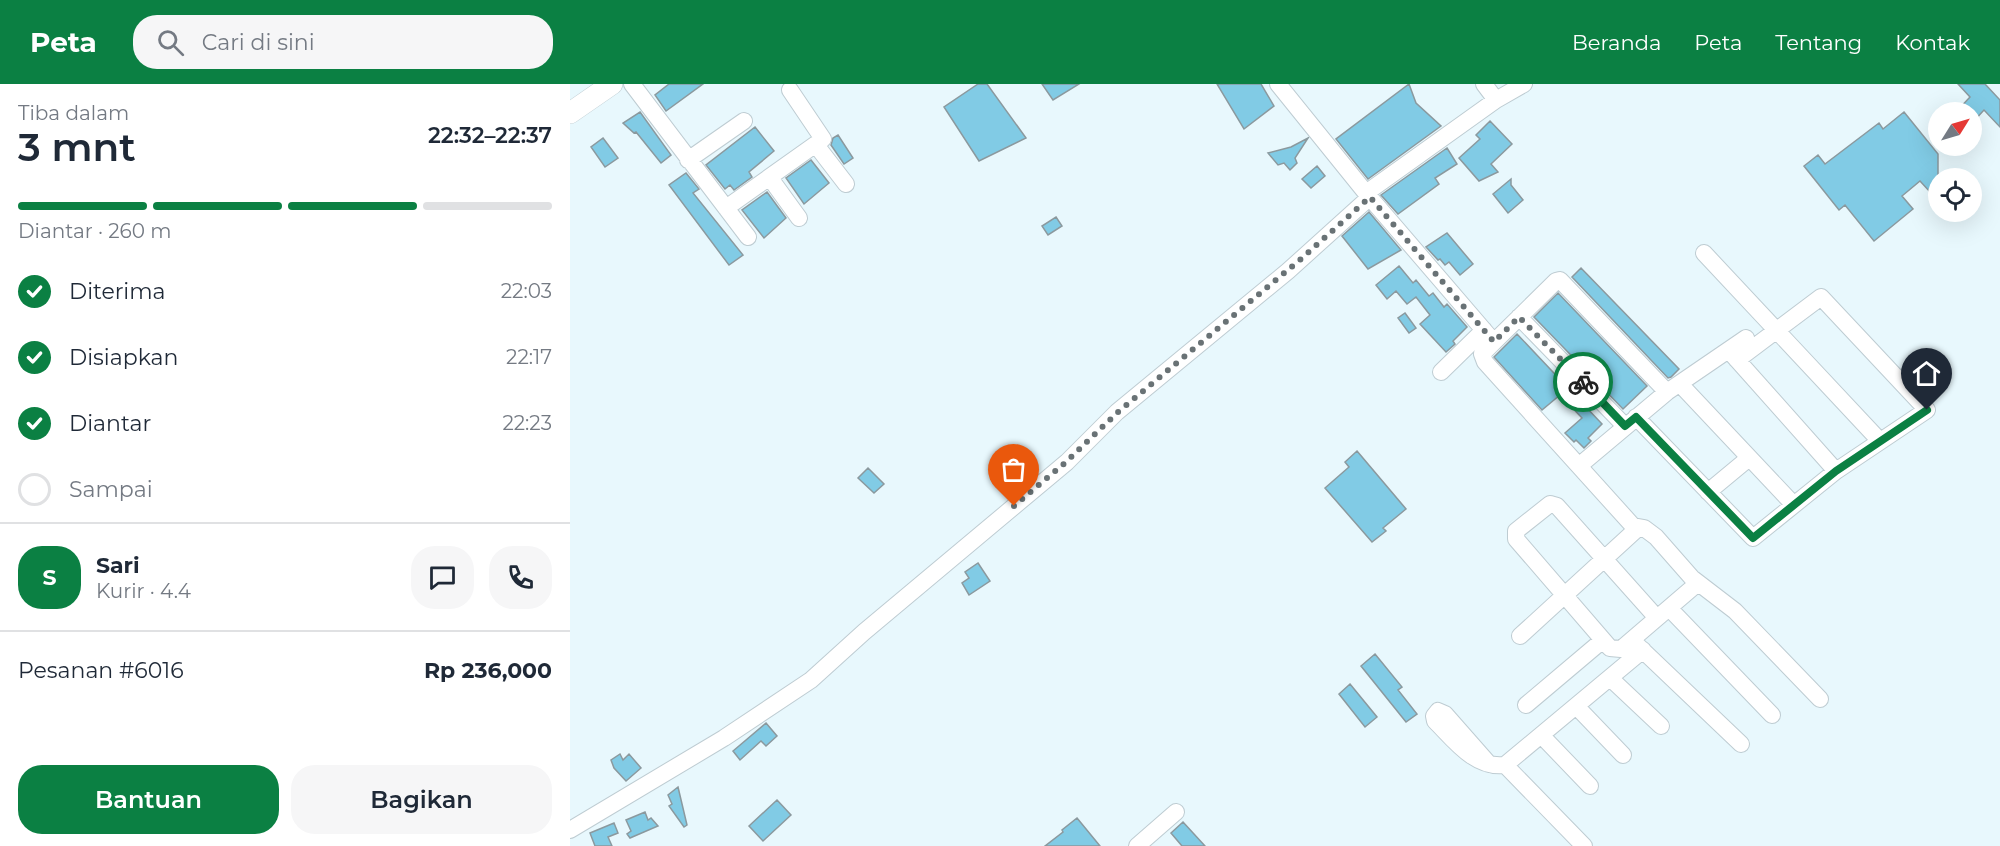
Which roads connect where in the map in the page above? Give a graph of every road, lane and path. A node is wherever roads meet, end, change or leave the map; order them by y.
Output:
1 (632, 84) edge
2 (1278, 84) edge
3 (1485, 84) edge
4 (1524, 84) edge
5 (600, 87) edge
6 (789, 90) dead end
7 (1496, 100) junction
8 (570, 113) edge
9 (744, 122) dead end
10 (816, 145) junction
11 (688, 160) junction
12 (770, 178) junction
13 (846, 184) dead end
14 (1368, 195) junction
15 (726, 208) junction
16 (799, 218) dead end
17 (748, 237) dead end
18 (1704, 253) dead end
19 (1519, 317) junction
20 (1777, 330) junction
21 (1489, 336) junction
22 (1746, 338) dead end
23 (1732, 355) junction
24 (1441, 372) dead end
25 (1673, 388) junction
26 (1631, 421) junction
27 (1881, 441) junction
28 (1749, 458) junction
29 (1580, 465) junction
30 (1836, 471) junction
31 (1708, 492) junction
32 (1794, 505) junction
33 (1638, 528) junction
34 (1604, 559) junction
35 (1698, 583) junction
36 (1564, 596) junction
37 (1663, 613) junction
38 (1520, 636) dead end
39 (1604, 640) junction
40 (1638, 645) junction
41 (1610, 678) junction
42 (1820, 699) dead end
43 (1526, 705) dead end
44 (1576, 706) junction
45 (1772, 715) dead end
46 (1661, 726) dead end
47 (1541, 735) junction
48 (1741, 744) dead end
49 (1623, 755) dead end
50 (1590, 786) dead end
51 (1176, 812) dead end
52 (570, 830) edge
53 (1137, 846) edge
54 (1584, 846) edge

1 - 11 street
2 - 14 street
3 - 7 street
4 - 7 street
5 - 8 main road
6 - 10 street
7 - 14 street
9 - 11 street
10 - 12 street
10 - 13 street
11 - 15 street
12 - 15 street
12 - 16 street
14 - 21 street
14 - 52 street
15 - 17 street
18 - 20 street
19 - 21 street
19 - 25 street
19 - 26 street
20 - 23 street
20 - 27 street
20 - 27 street
21 - 24 street
21 - 29 street
22 - 23 street
23 - 25 street
23 - 30 street
25 - 26 street
25 - 28 street
26 - 29 street
26 - 31 street
27 - 30 street
28 - 31 street
28 - 32 street
29 - 33 street
30 - 32 street
31 - 32 street
33 - 34 street
33 - 35 street
34 - 36 street
34 - 36 street
34 - 37 street
35 - 37 street
35 - 42 street
36 - 38 street
36 - 39 street
37 - 40 street
37 - 45 street
39 - 40 street
39 - 43 street
40 - 41 street
40 - 48 street
41 - 44 street
41 - 46 street
44 - 47 street
44 - 49 street
47 - 50 street
47 - 54 street
51 - 53 street

